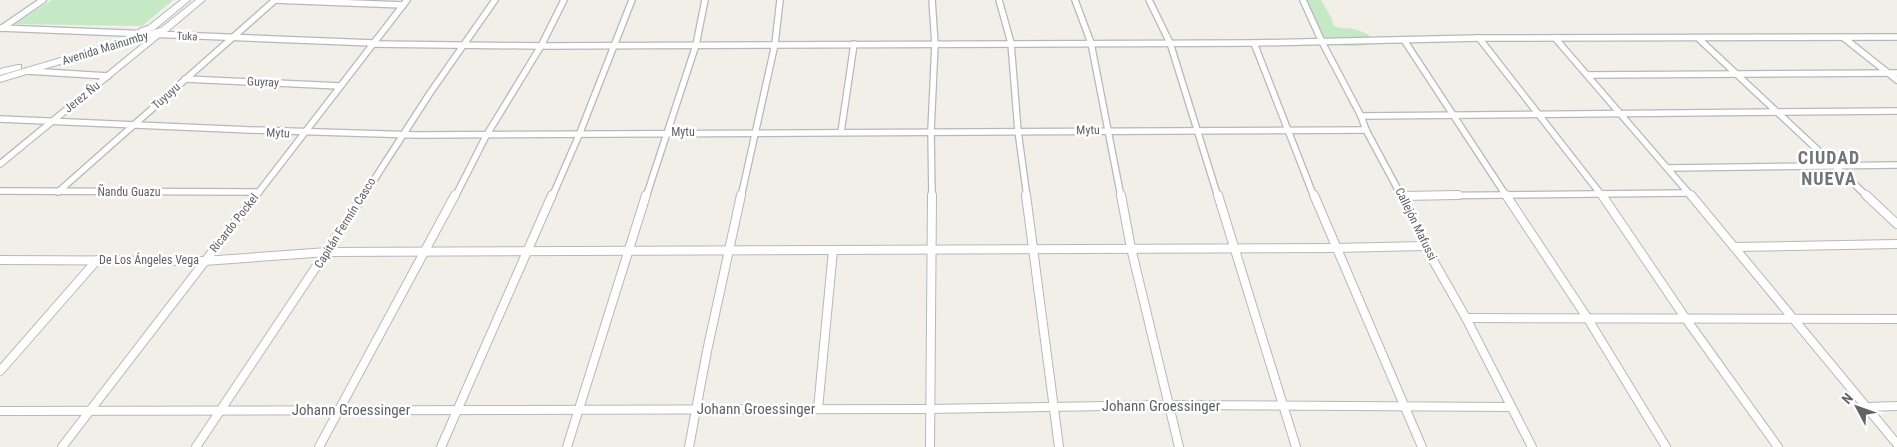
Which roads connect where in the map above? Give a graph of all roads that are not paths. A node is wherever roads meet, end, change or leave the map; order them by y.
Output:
1 (43, 0) edge
2 (186, 0) edge
3 (201, 0) edge
4 (274, 0) edge
5 (495, 0) edge
6 (564, 0) edge
7 (632, 0) edge
8 (705, 0) edge
9 (780, 0) edge
10 (932, 0) edge
11 (999, 0) edge
12 (1075, 0) edge
13 (1149, 0) edge
14 (1303, 0) edge
15 (405, 3) edge
16 (1, 28) edge
17 (133, 33) junction
18 (158, 33) junction
19 (1897, 37) edge
20 (232, 38) junction
21 (1479, 38) junction
22 (1555, 38) junction
23 (1698, 38) junction
24 (1844, 38) junction
25 (1404, 40) junction
26 (1322, 42) junction
27 (1011, 43) junction
28 (1092, 43) junction
29 (1170, 43) junction
30 (1254, 43) junction
31 (373, 44) junction
32 (776, 44) junction
33 (854, 44) junction
34 (935, 44) junction
35 (461, 45) junction
36 (615, 45) junction
37 (541, 46) junction
38 (696, 46) junction
39 (27, 71) junction
40 (0, 72) edge
41 (1897, 72) edge
42 (1887, 73) junction
43 (1738, 74) junction
44 (1588, 75) junction
45 (108, 76) junction
46 (0, 79) edge
47 (186, 79) junction
48 (1897, 80) edge
49 (340, 86) junction
50 (1897, 111) edge
51 (1779, 113) junction
52 (1622, 114) junction
53 (1540, 115) junction
54 (1361, 116) junction
55 (1456, 116) junction
56 (0, 119) edge
57 (51, 122) junction
58 (132, 126) junction
59 (1109, 130) junction
60 (1287, 130) junction
61 (1366, 130) junction
62 (931, 131) junction
63 (1018, 131) junction
64 (666, 132) junction
65 (841, 132) junction
66 (1198, 132) junction
67 (755, 133) junction
68 (303, 134) junction
69 (579, 135) junction
70 (400, 136) junction
71 (486, 136) junction
72 (0, 164) edge
73 (1897, 165) edge
74 (1836, 166) junction
75 (1668, 168) junction
76 (0, 192) edge
77 (58, 192) junction
78 (258, 192) junction
79 (1688, 193) junction
80 (1601, 194) junction
81 (1402, 196) junction
82 (1508, 196) junction
83 (1897, 224) edge
84 (1897, 244) edge
85 (1425, 246) junction
86 (1234, 247) junction
87 (1734, 247) junction
88 (1131, 248) junction
89 (1335, 248) junction
90 (933, 249) junction
91 (1033, 249) junction
92 (629, 250) junction
93 (729, 250) junction
94 (833, 250) junction
95 (527, 251) junction
96 (328, 252) junction
97 (426, 252) junction
98 (0, 260) edge
99 (97, 260) junction
100 (204, 261) junction
101 (1466, 318) junction
102 (1588, 318) junction
103 (1795, 319) junction
104 (1897, 319) edge
105 (1686, 320) junction
106 (0, 371) edge
107 (1169, 405) junction
108 (1283, 406) junction
109 (1404, 406) junction
110 (1897, 406) edge
111 (1055, 407) junction
112 (1511, 407) junction
113 (1867, 407) junction
114 (930, 408) junction
115 (697, 409) junction
116 (818, 409) junction
117 (220, 410) junction
118 (338, 410) junction
119 (457, 410) junction
120 (579, 410) junction
121 (0, 411) edge
122 (89, 411) junction
123 (1897, 444) edge
124 (62, 447) edge
125 (196, 447) edge
126 (319, 447) edge
127 (441, 447) edge
128 (567, 447) edge
129 (689, 447) edge
130 (930, 447) edge
131 (1059, 447) edge
132 (1179, 447) edge
133 (1296, 447) edge
134 (1422, 447) edge
135 (1532, 447) edge
136 (1666, 447) edge
137 (1778, 447) edge

1 - 16 street
2 - 17 street, Avenida Mainumby
3 - 18 street, Avenida Mainumby
4 - 15 street
4 - 20 street, Tuyuyu
5 - 35 street, Capitán Fermín Casco
6 - 37 street
7 - 36 street
8 - 38 street
9 - 32 street
10 - 34 street
11 - 27 street
12 - 28 street
13 - 29 street
14 - 26 street, Callejón Mafussi
15 - 31 street, Ricardo Pockel
16 - 17 street, Tuka
17 - 18 street, Tuka
17 - 40 street, Avenida Mainumby
18 - 20 street, Tuka
18 - 39 street, Avenida Mainumby
18 - 45 street, Jerez Ñu
19 - 24 street, Tuka
20 - 31 street, Tuka
20 - 47 street, Tuyuyu
21 - 22 street, Tuka
21 - 25 street, Tuka
21 - 53 street
22 - 23 street, Tuka
22 - 44 street
23 - 24 street, Tuka
23 - 43 street
24 - 42 street
25 - 26 street, Tuka
25 - 55 street
26 - 30 street, Tuka
26 - 54 street, Callejón Mafussi
27 - 28 street, Tuka
27 - 34 street, Tuka
27 - 63 street
28 - 29 street, Tuka
28 - 59 street
29 - 30 street, Tuka
29 - 66 street
30 - 60 street
31 - 35 street, Tuka
31 - 49 street, Ricardo Pockel
32 - 33 street, Tuka
32 - 38 street, Tuka
32 - 67 street
33 - 34 street, Tuka
33 - 65 street
34 - 62 street
35 - 37 street, Tuka
35 - 70 street, Capitán Fermín Casco
36 - 37 street, Tuka
36 - 38 street, Tuka
36 - 69 street
37 - 71 street
38 - 64 street
39 - 45 street
39 - 46 street, Avenida Mainumby
41 - 42 street
42 - 43 street
42 - 48 street
43 - 44 street
43 - 51 street
44 - 52 street
45 - 57 street, Jerez Ñu
47 - 49 street, Guyray
47 - 58 street, Tuyuyu
49 - 68 street, Ricardo Pockel
50 - 51 street
51 - 52 street
51 - 74 street
52 - 53 street
52 - 75 street
53 - 55 street
53 - 80 street
54 - 55 street
54 - 61 street, Callejón Mafussi
55 - 82 street
56 - 57 street, Mytu
57 - 58 street, Mytu
57 - 72 street, Jerez Ñu
58 - 68 street, Mytu
58 - 77 street, Tuyuyu
59 - 63 street, Mytu
59 - 66 street, Mytu
59 - 88 street
60 - 61 street, Mytu
60 - 66 street, Mytu
60 - 89 street
61 - 81 street, Callejón Mafussi
62 - 63 street, Mytu
62 - 65 street, Mytu
62 - 90 street
63 - 91 street
64 - 67 street, Mytu
64 - 69 street, Mytu
64 - 92 street
65 - 67 street, Mytu
66 - 86 street
67 - 93 street
68 - 70 street, Mytu
68 - 78 street, Ricardo Pockel
69 - 71 street, Mytu
69 - 95 street
70 - 71 street, Mytu
70 - 96 street, Capitán Fermín Casco
71 - 97 street
73 - 74 street
74 - 75 street
74 - 83 street
75 - 79 street
76 - 77 street, Ñandu Guazu
77 - 78 street, Ñandu Guazu
78 - 100 street, Ricardo Pockel
79 - 80 street
79 - 87 street
80 - 82 street
80 - 105 street
81 - 82 street
81 - 85 street, Callejón Mafussi
82 - 102 street
84 - 87 street
85 - 89 street, De Los Ángeles Vega
85 - 101 street, Callejón Mafussi
86 - 88 street, De Los Ángeles Vega
86 - 89 street, De Los Ángeles Vega
86 - 108 street
87 - 103 street
88 - 91 street, De Los Ángeles Vega
88 - 107 street
89 - 109 street
90 - 91 street, De Los Ángeles Vega
90 - 94 street, De Los Ángeles Vega
90 - 114 street
91 - 111 street
92 - 93 street, De Los Ángeles Vega
92 - 95 street, De Los Ángeles Vega
92 - 120 street
93 - 94 street, De Los Ángeles Vega
93 - 115 street
94 - 116 street
95 - 97 street, De Los Ángeles Vega
95 - 119 street
96 - 97 street, De Los Ángeles Vega
96 - 100 street, De Los Ángeles Vega
96 - 117 street, Capitán Fermín Casco
97 - 118 street
98 - 99 street, De Los Ángeles Vega
99 - 100 street, De Los Ángeles Vega
99 - 106 street
100 - 122 street, Ricardo Pockel
101 - 102 street
101 - 112 street, Callejón Mafussi
102 - 105 street
102 - 136 street
103 - 104 street
103 - 105 street
103 - 113 street
105 - 137 street
107 - 108 street, Johann Groessinger
107 - 111 street, Johann Groessinger
107 - 132 street
108 - 109 street, Johann Groessinger
108 - 133 street
109 - 112 street, Johann Groessinger
109 - 134 street
110 - 113 street
111 - 114 street, Johann Groessinger
111 - 131 street
112 - 135 street, Callejón Mafussi
113 - 123 street
114 - 116 street, Johann Groessinger
114 - 130 street
115 - 116 street, Johann Groessinger
115 - 120 street, Johann Groessinger
115 - 129 street
117 - 118 street, Johann Groessinger
117 - 122 street, Johann Groessinger
117 - 125 street, Capitán Fermín Casco
118 - 119 street, Johann Groessinger
118 - 126 street
119 - 120 street, Johann Groessinger
119 - 127 street
120 - 128 street
121 - 122 street, Johann Groessinger
122 - 124 street, Ricardo Pockel

